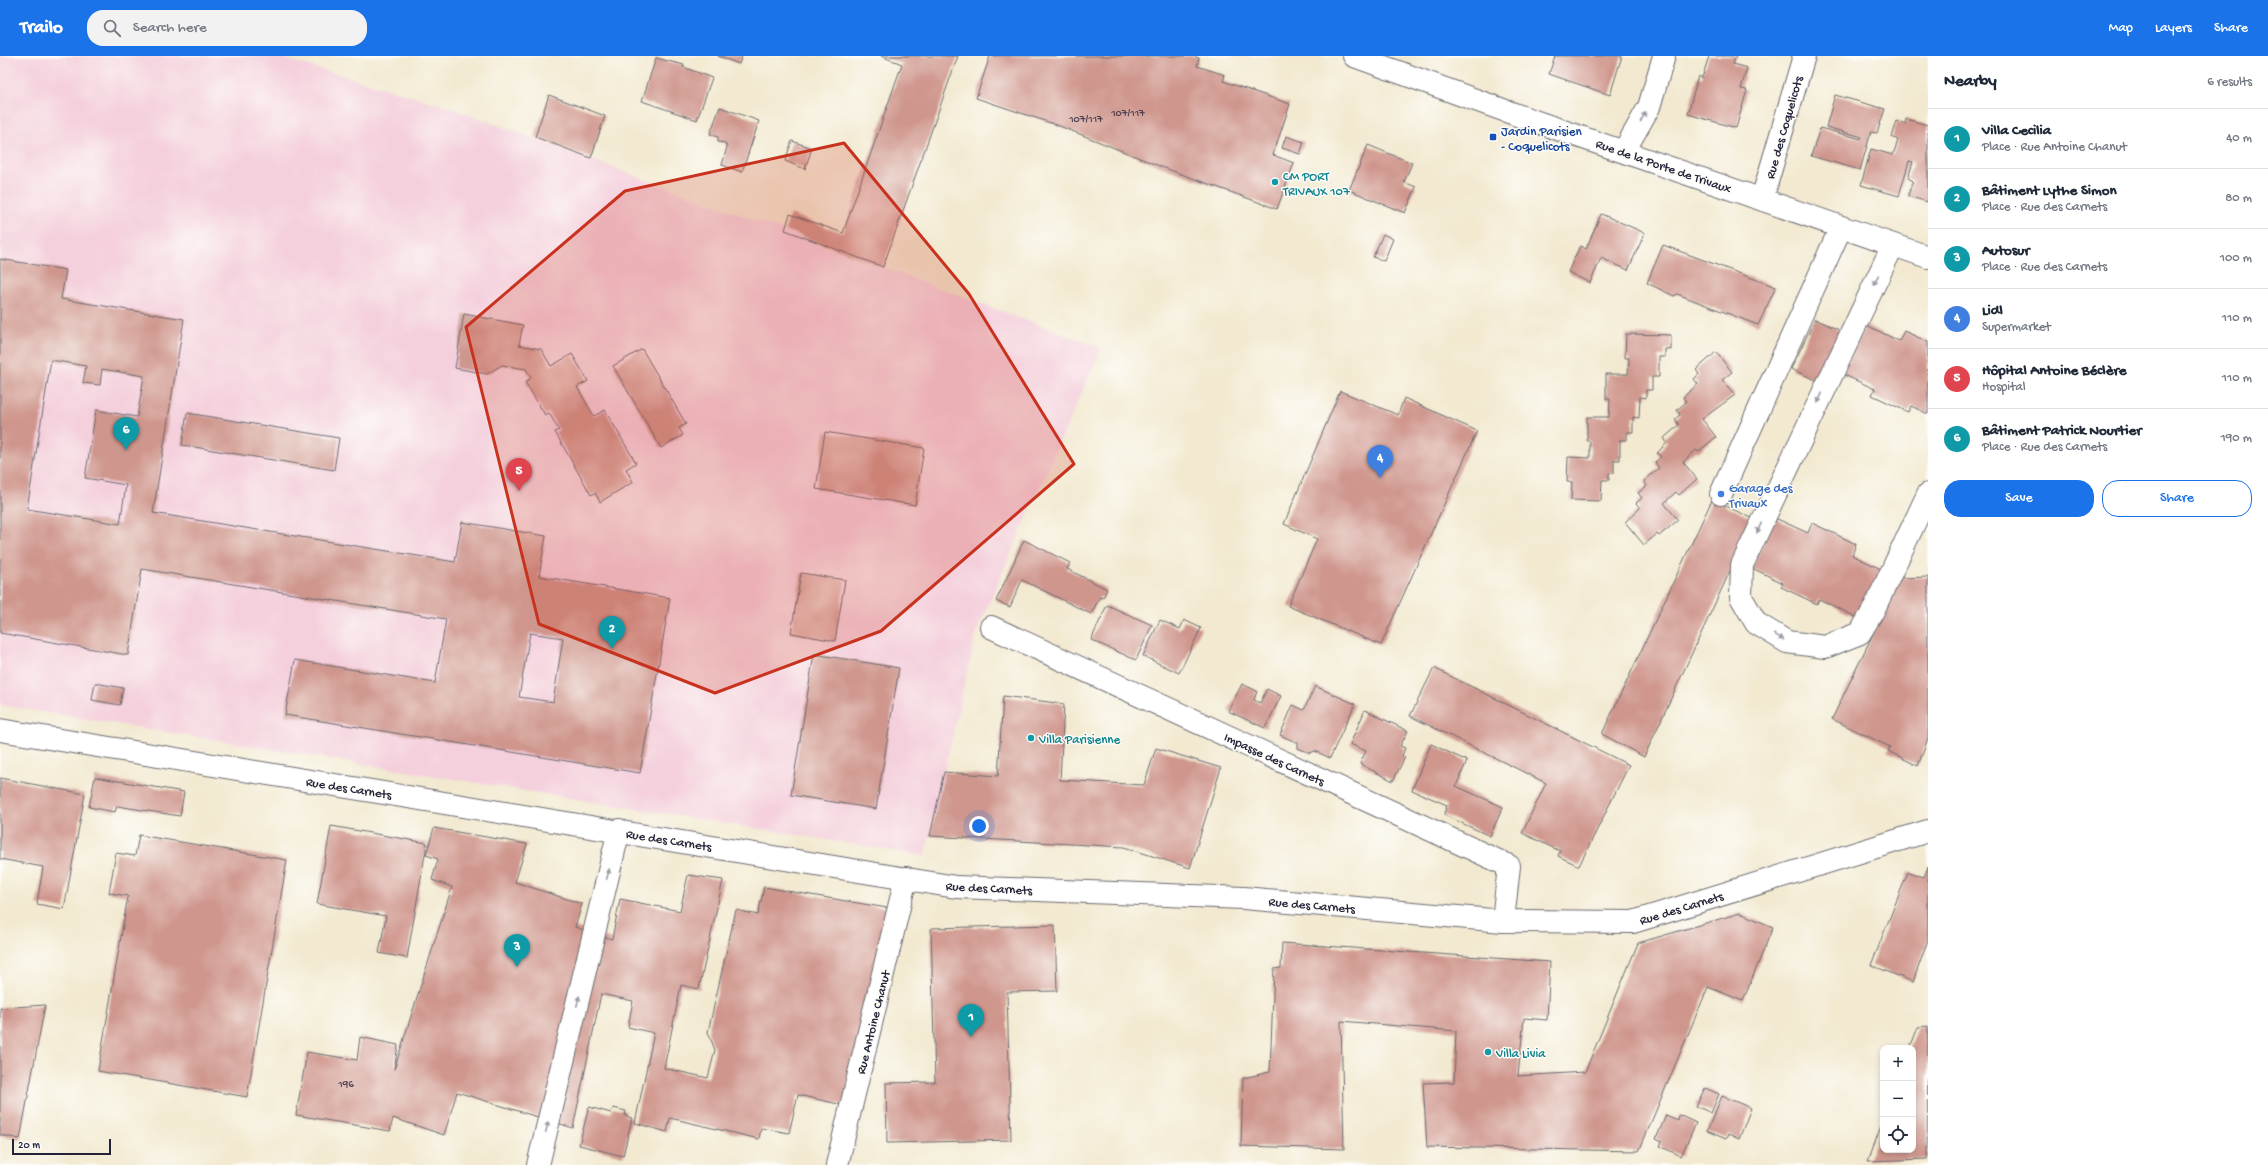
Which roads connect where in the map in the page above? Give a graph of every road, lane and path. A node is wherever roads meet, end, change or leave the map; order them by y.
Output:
1 (1354, 56) edge
2 (1664, 56) edge
3 (1804, 56) edge
4 (1624, 152) junction
5 (1762, 199) junction
6 (1841, 227) junction
7 (1893, 245) junction
8 (1928, 257) edge
9 (1721, 494) dead end
10 (1928, 494) edge
11 (991, 627) dead end
12 (0, 730) edge
13 (619, 830) junction
14 (1928, 832) edge
15 (906, 878) junction
16 (1503, 921) junction
17 (538, 1165) edge
18 (837, 1165) edge

1 - 4 street, Rue de la Porte de Trivaux
4 -> 2 street
3 - 5 street, Rue des Coquelicots
4 - 5 street, Rue de la Porte de Trivaux
5 - 6 street, Rue de la Porte de Trivaux
6 - 7 street, Rue de la Porte de Trivaux
6 - 9 street
7 - 8 street, Rue de la Porte de Trivaux
7 -> 10 street
11 - 16 street, Impasse des Carnets
12 - 13 street, Rue des Carnets
13 - 15 street, Rue des Carnets
17 -> 13 street
14 - 16 street, Rue des Carnets
15 - 16 street, Rue des Carnets
15 - 18 street, Rue Antoine Chanut

